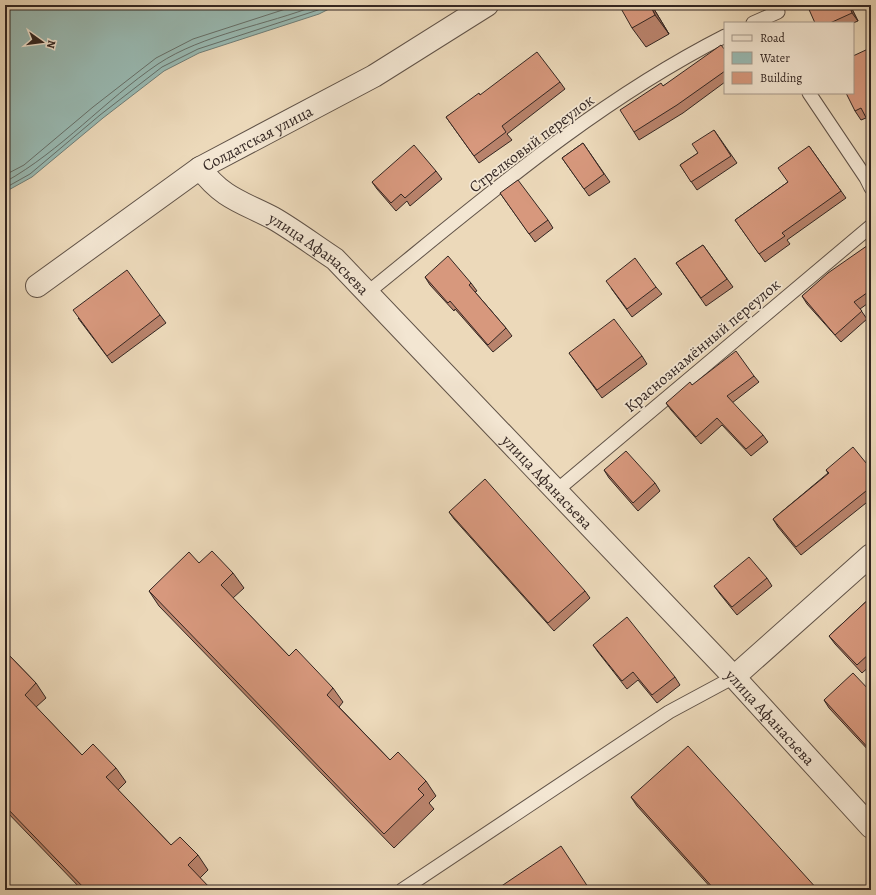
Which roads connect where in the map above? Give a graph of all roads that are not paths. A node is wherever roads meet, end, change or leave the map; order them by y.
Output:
1 (487, 5) edge
2 (778, 13) edge
3 (756, 22) edge
4 (724, 37) edge
5 (810, 94) edge
6 (200, 168) junction
7 (871, 188) edge
8 (871, 226) edge
9 (37, 286) dead end
10 (367, 293) junction
11 (556, 491) junction
12 (871, 555) edge
13 (734, 677) junction
14 (871, 827) edge
15 (402, 890) edge

1 - 6 street, Солдатская улица
2 - 3 lane
4 - 10 lane, Стрелковый переулок
5 - 7 lane
6 - 9 street, Солдатская улица
6 - 10 street, улица Афанасьева
8 - 11 lane, Краснознамённый переулок
10 - 11 street, улица Афанасьева
11 - 13 street, улица Афанасьева
12 - 13 street
13 - 14 street, улица Афанасьева
13 - 15 lane

